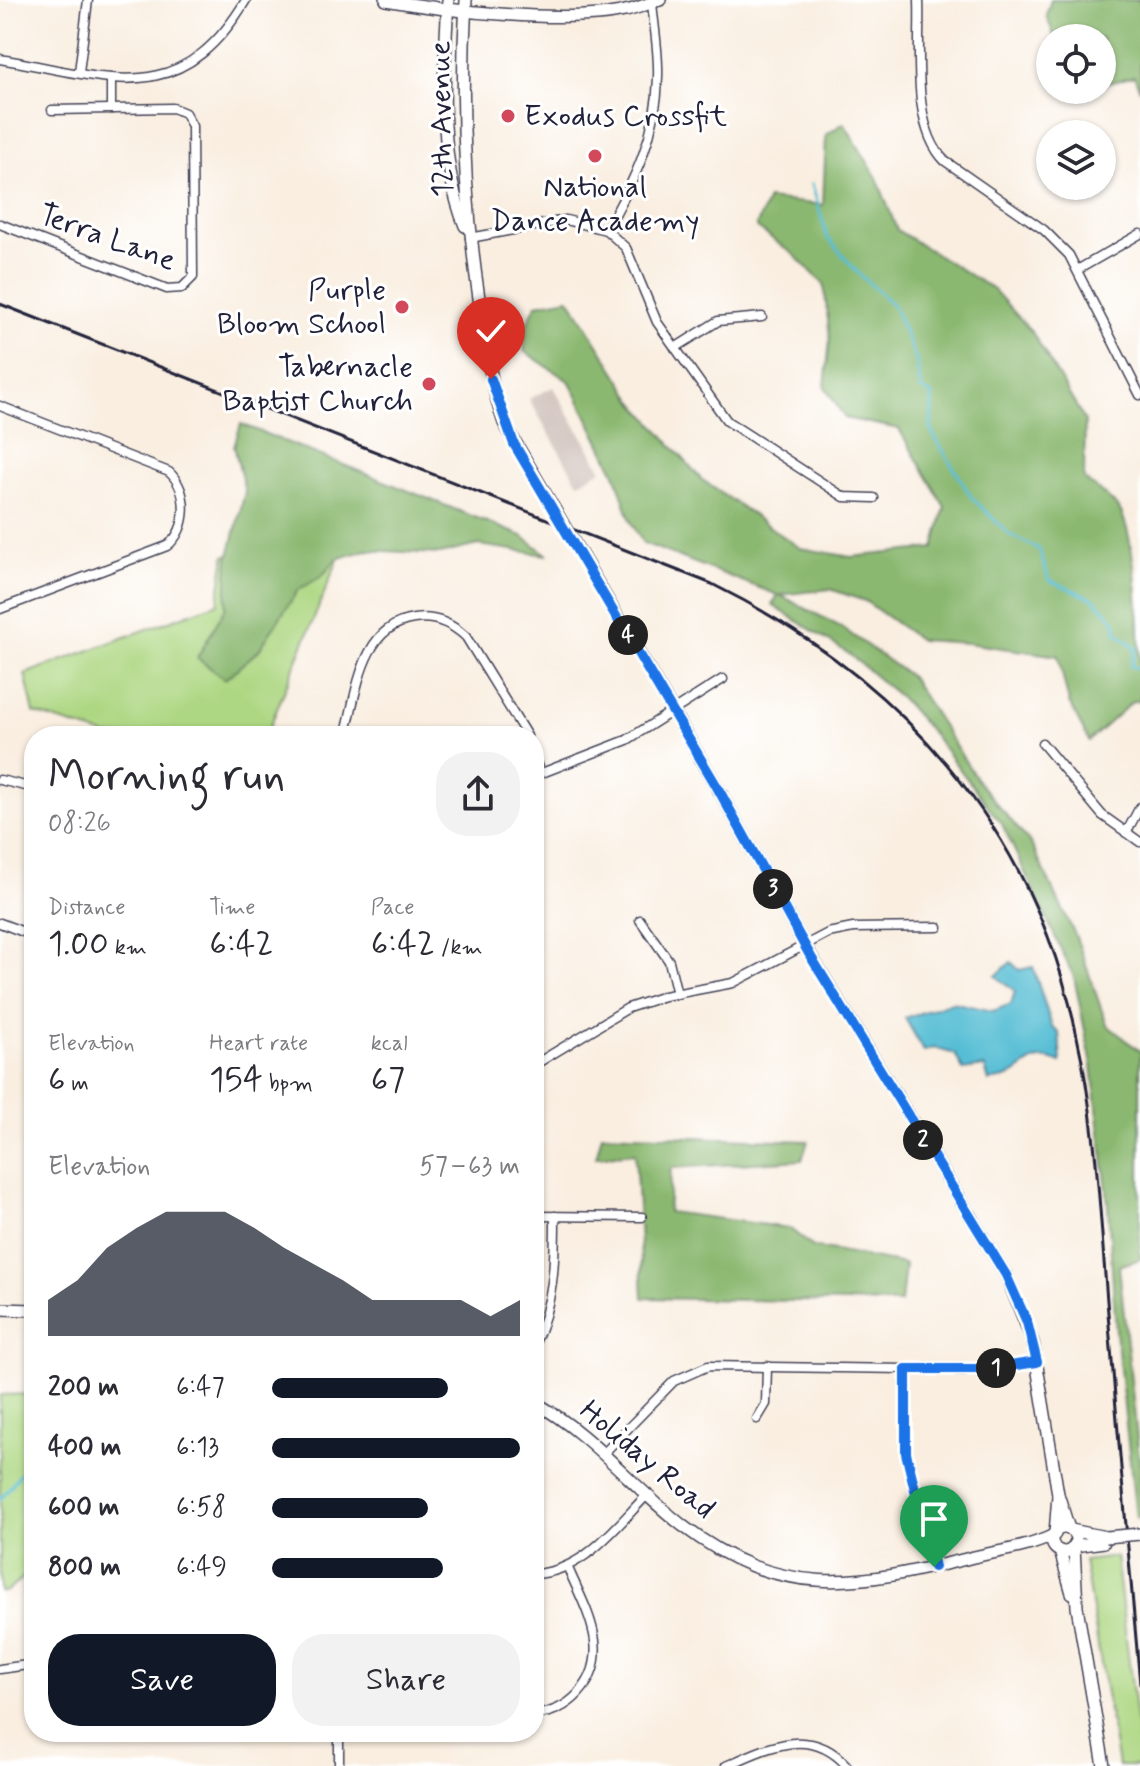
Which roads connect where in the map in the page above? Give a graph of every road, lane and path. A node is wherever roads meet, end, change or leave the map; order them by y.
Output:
1 (88, 0) edge
2 (246, 0) edge
3 (386, 0) edge
4 (919, 0) edge
5 (653, 1) edge
6 (448, 4) edge
7 (466, 5) edge
8 (0, 59) edge
9 (79, 72) junction
10 (111, 78) junction
11 (111, 109) junction
12 (52, 110) dead end
13 (0, 224) edge
14 (606, 230) junction
15 (1140, 234) edge
16 (470, 238) junction
17 (1079, 269) junction
18 (762, 317) dead end
19 (675, 348) junction
20 (1140, 395) edge
21 (0, 406) edge
22 (874, 498) dead end
23 (0, 609) edge
24 (723, 679) dead end
25 (674, 711) junction
26 (348, 726) edge
27 (521, 726) edge
28 (1042, 743) dead end
29 (544, 772) edge
30 (0, 780) edge
31 (24, 786) edge
32 (1140, 807) edge
33 (1126, 833) junction
34 (1140, 842) edge
35 (640, 920) dead end
36 (0, 923) edge
37 (938, 927) dead end
38 (24, 932) edge
39 (805, 946) junction
40 (677, 994) junction
41 (544, 1059) edge
42 (544, 1216) edge
43 (555, 1216) junction
44 (642, 1217) dead end
45 (0, 1309) edge
46 (24, 1310) edge
47 (544, 1325) edge
48 (1037, 1362) junction
49 (767, 1366) junction
50 (906, 1369) junction
51 (544, 1409) edge
52 (757, 1419) dead end
53 (605, 1452) junction
54 (648, 1494) junction
55 (1058, 1494) junction
56 (1070, 1530) junction
57 (1054, 1534) junction
58 (1140, 1534) edge
59 (1106, 1537) junction
60 (1074, 1547) junction
61 (1058, 1550) junction
62 (1009, 1551) junction
63 (934, 1567) junction
64 (568, 1568) junction
65 (544, 1572) edge
66 (1077, 1607) junction
67 (24, 1665) edge
68 (0, 1669) edge
69 (544, 1711) edge
70 (339, 1742) edge
71 (339, 1766) edge
72 (726, 1766) edge
73 (847, 1766) edge
74 (1104, 1766) edge

1 - 9 street
2 - 10 street
3 - 6 street
4 - 17 street
5 - 7 street
5 - 14 street
6 - 7 street
6 - 16 street, 12th Avenue
7 - 16 street, 12th Avenue
8 - 9 street
9 - 10 street
10 - 11 street
11 - 12 street, Terra Lane
11 - 13 street, Terra Lane
14 - 16 street
14 - 19 street
15 - 17 street
16 - 25 street, 12th Avenue
17 - 20 street
18 - 19 street
19 - 22 street
21 - 23 street
24 - 25 street
25 - 29 street
25 - 39 street, 12th Avenue
26 - 27 street
28 - 33 street
30 - 31 street
32 - 33 street
33 - 34 street
35 - 40 street
36 - 38 street
37 - 39 street
39 - 40 street
39 - 48 street, 12th Avenue
40 - 41 street
42 - 43 street
43 - 44 street
43 - 47 street
45 - 46 street
48 - 50 street
48 - 55 street, 12th Avenue
49 - 50 street
49 - 52 street
49 - 53 street
50 - 63 street
51 - 53 street, Holiday Road
53 - 54 street, Holiday Road
54 - 63 street, Holiday Road
54 - 64 street
55 - 56 street, 12th Avenue
55 - 57 street, 12th Avenue
56 - 57 street, Holiday Road
56 - 59 street
56 - 60 street, 12th Avenue
57 - 61 street, 12th Avenue
57 - 62 street, Holiday Road
58 - 59 street, bridge
59 - 60 street
60 - 61 street, Holiday Road
60 - 66 street
61 - 62 street, Holiday Road
61 - 66 street
62 - 63 street, Holiday Road
64 - 65 street
64 - 69 street
66 - 74 street
67 - 68 street
70 - 71 street
72 - 73 street

